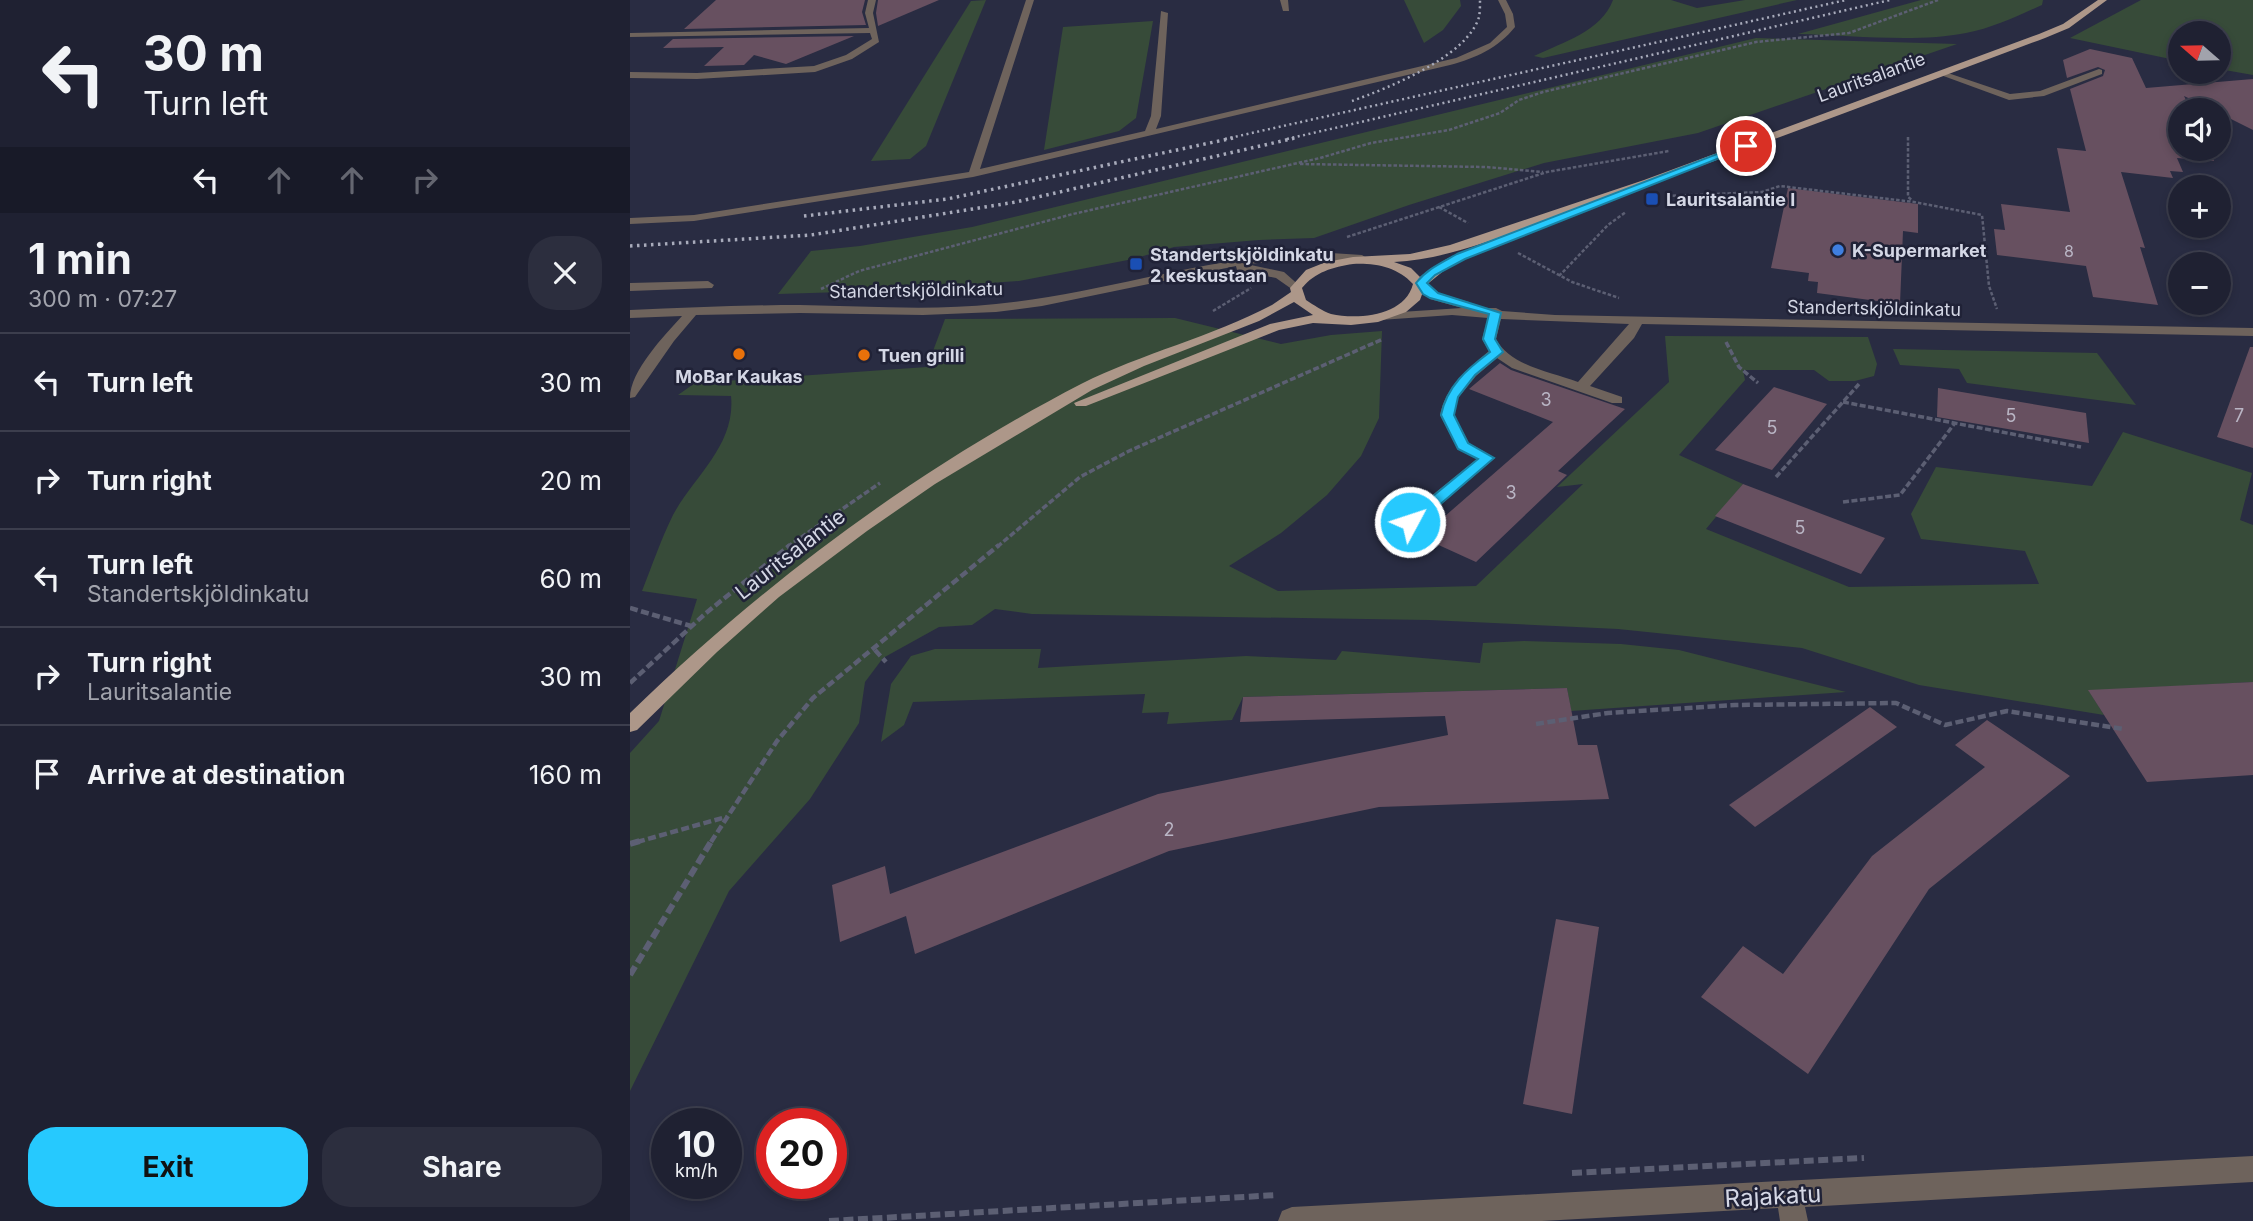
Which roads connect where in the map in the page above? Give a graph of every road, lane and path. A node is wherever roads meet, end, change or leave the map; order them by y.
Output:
1 (872, 0) edge
2 (1030, 0) edge
3 (1502, 0) edge
4 (1938, 0) edge
5 (2104, 0) edge
6 (1164, 13) dead end
7 (873, 30) junction
8 (630, 35) edge
9 (2099, 72) dead end
10 (1942, 74) junction
11 (630, 75) edge
12 (1149, 133) junction
13 (1909, 137) dead end
14 (1292, 164) junction
15 (973, 174) junction
16 (1648, 182) junction
17 (1659, 196) dead end
18 (1914, 202) junction
19 (1438, 206) junction
20 (1633, 208) dead end
21 (630, 221) edge
22 (1477, 229) dead end
23 (1342, 238) dead end
24 (1368, 259) junction
25 (1199, 269) junction
26 (1559, 275) dead end
27 (1421, 284) junction
28 (708, 285) dead end
29 (630, 287) edge
30 (1296, 291) junction
31 (813, 293) dead end
32 (693, 311) junction
33 (1496, 313) junction
34 (630, 314) edge
35 (2000, 316) dead end
36 (1385, 317) junction
37 (1337, 319) junction
38 (1638, 321) junction
39 (2253, 332) edge
40 (1723, 335) dead end
41 (1389, 338) dead end
42 (1496, 352) junction
43 (1758, 383) dead end
44 (1859, 384) dead end
45 (1581, 387) junction
46 (630, 394) edge
47 (1617, 400) dead end
48 (1843, 402) junction
49 (1955, 423) junction
50 (995, 442) junction
51 (2081, 447) dead end
52 (1776, 477) dead end
53 (1843, 502) dead end
54 (1410, 522) dead end
55 (630, 608) edge
56 (691, 626) dead end
57 (875, 649) junction
58 (886, 662) dead end
59 (1536, 724) dead end
60 (630, 725) edge
61 (2123, 729) dead end
62 (726, 817) junction
63 (630, 844) edge
64 (630, 975) edge
65 (2253, 1169) edge
66 (1791, 1208) edge
67 (1292, 1221) edge

1 - 7 street
2 - 15 street
3 - 12 street
4 - 14 path
5 - 10 main road, Lauritsalantie
6 - 12 street
7 - 8 street
7 - 11 street
9 - 10 street
10 - 16 main road, Lauritsalantie
12 - 15 street
13 - 18 path
14 - 19 path
14 - 31 path
15 - 21 street
16 - 24 main road, Lauritsalantie
16 - 27 main road, Lauritsalantie
17 - 18 path
18 - 35 path
19 - 22 path
19 - 23 path
20 - 26 path
24 - 25 street, Standertskjöldinkatu
24 - 27 main road
24 - 30 main road, Lauritsalantie
25 - 30 street, Standertskjöldinkatu
25 - 32 street, Standertskjöldinkatu
27 - 33 street, Standertskjöldinkatu
27 - 36 main road, Lauritsalantie
28 - 29 street
30 - 37 main road
30 - 50 main road, Lauritsalantie
32 - 34 street, Standertskjöldinkatu
32 - 46 street
33 - 36 street, Standertskjöldinkatu
33 - 38 street, Standertskjöldinkatu
33 - 42 street
36 - 37 main road, Lauritsalantie
37 - 50 main road, Lauritsalantie
38 - 39 street, Standertskjöldinkatu
38 - 45 street
40 - 43 path
41 - 57 path
42 - 45 street
42 - 54 street
44 - 48 path
45 - 47 street
48 - 49 path
48 - 52 path
49 - 51 path
49 - 53 path
50 - 60 main road, Lauritsalantie
55 - 56 path
57 - 58 path
57 - 62 path
59 - 61 path
62 - 63 path
62 - 64 path
65 - 66 street, Rajakatu
66 - 67 street, Rajakatu

